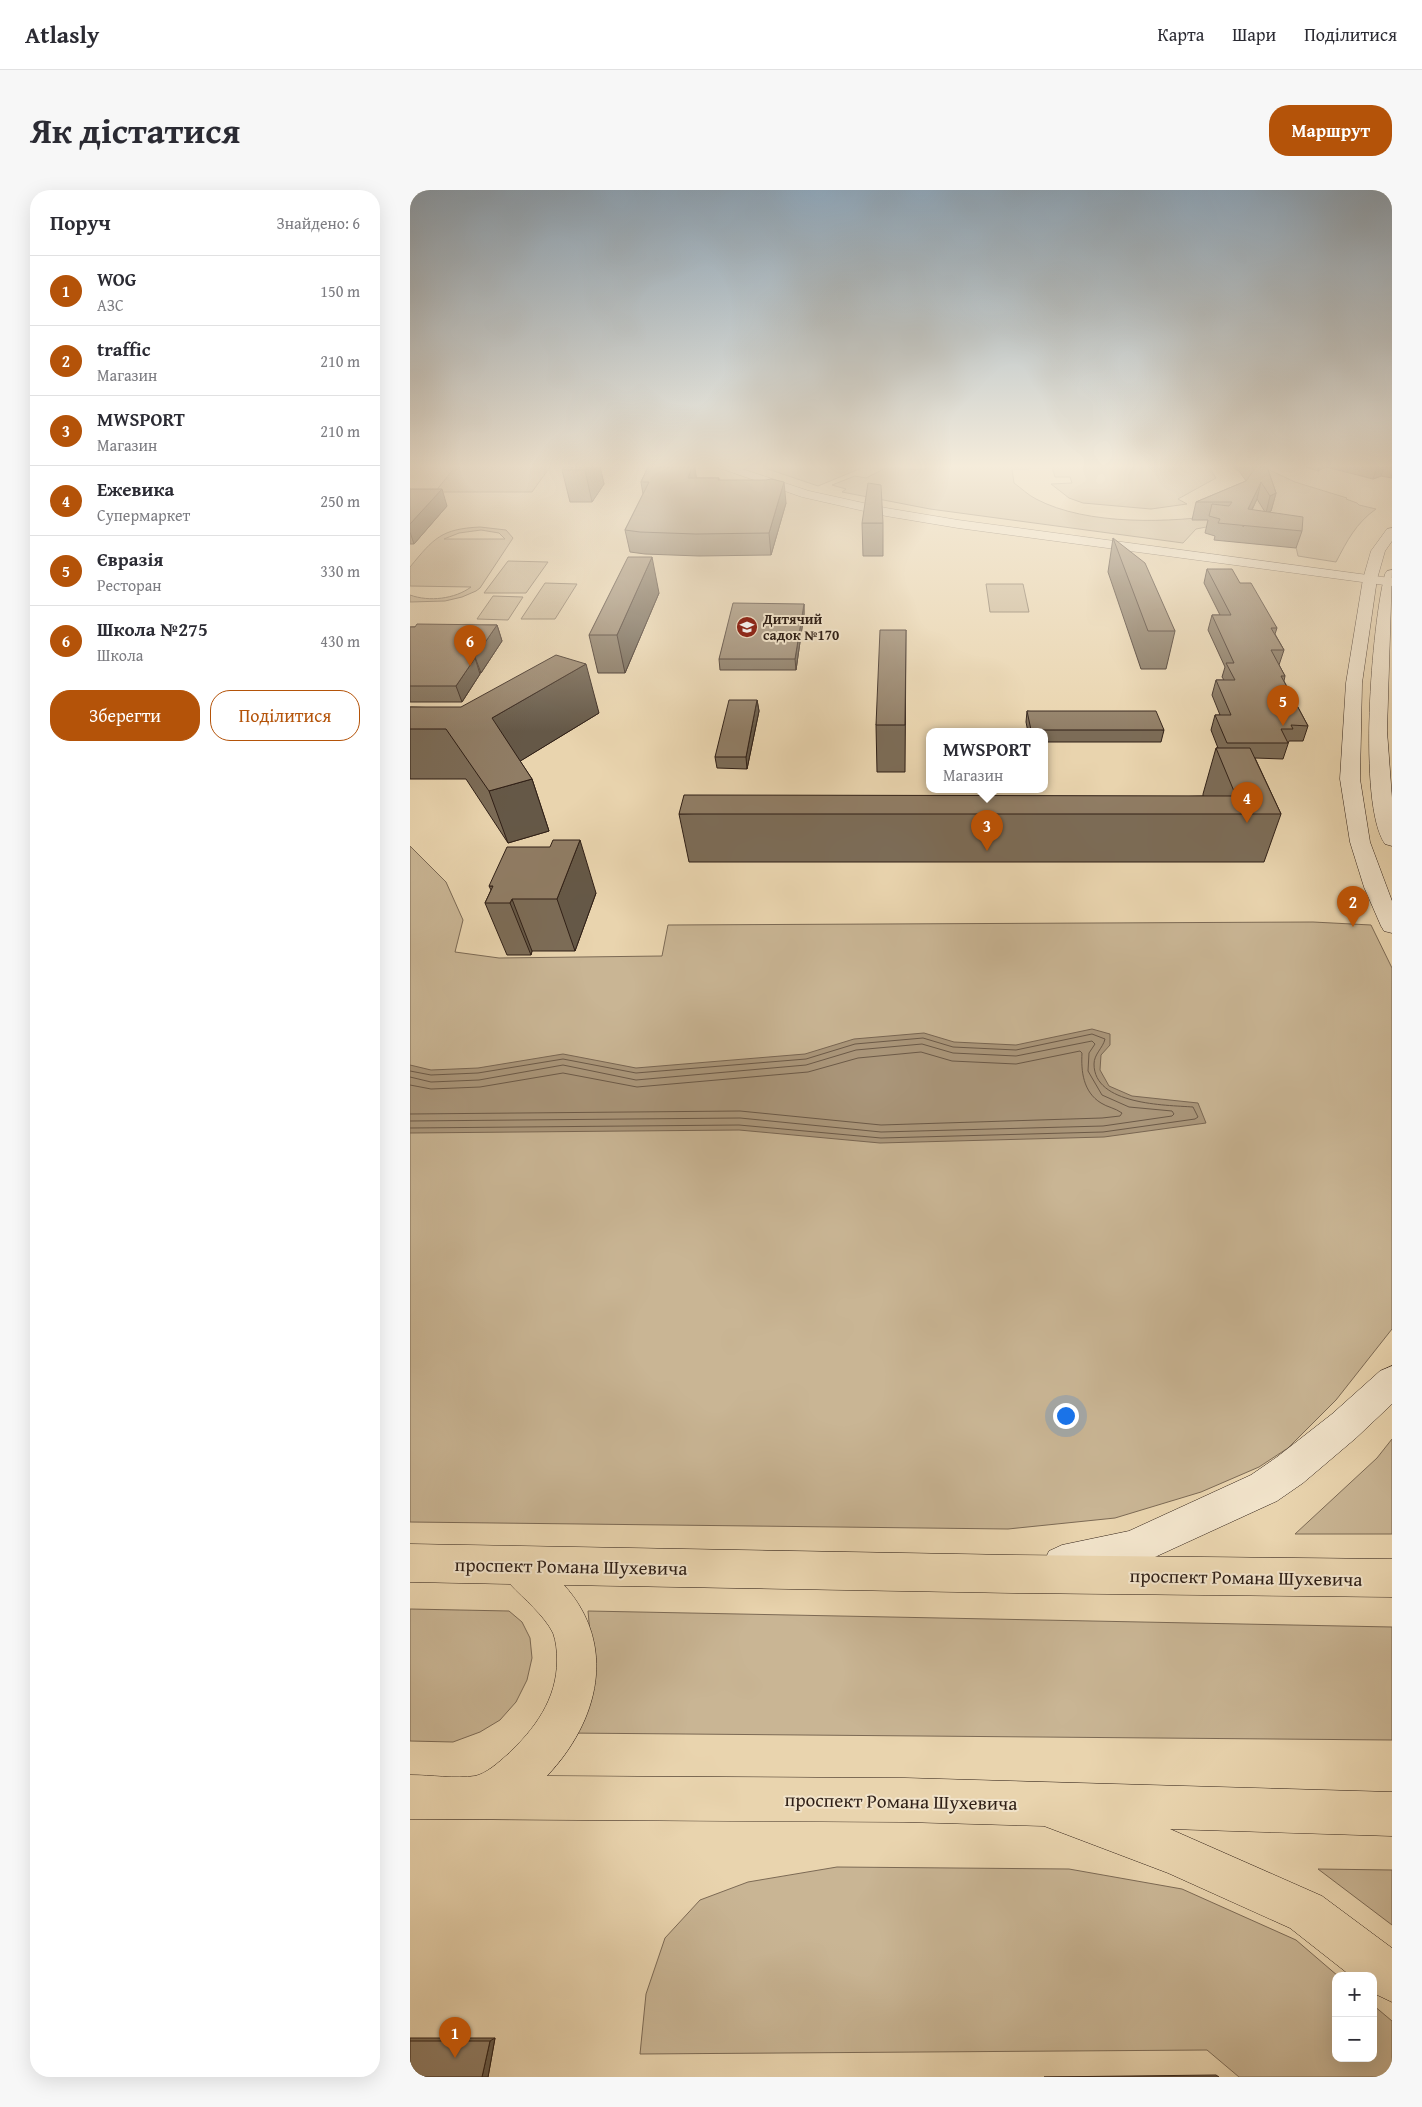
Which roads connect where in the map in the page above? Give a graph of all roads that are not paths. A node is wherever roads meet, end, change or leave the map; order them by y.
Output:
1 (1199, 555) edge
2 (1379, 555) edge
3 (1384, 578) edge
4 (1392, 840) edge
5 (1392, 926) edge
6 (1392, 1382) edge
7 (410, 1563) edge
8 (519, 1565) junction
9 (1013, 1574) junction
10 (1392, 1578) edge
11 (410, 1796) edge
12 (480, 1798) junction
13 (1040, 1803) junction
14 (1392, 1814) edge
15 (1392, 1978) edge

1 - 3 main road
2 - 3 main road
3 - 4 main road
3 - 5 main road
6 - 9 main road
7 - 8 main road, проспект Романа Шухевича
8 - 9 main road, проспект Романа Шухевича
8 - 12 main road
9 - 10 main road, проспект Романа Шухевича
11 - 12 main road, проспект Романа Шухевича
12 - 13 main road, проспект Романа Шухевича
13 - 14 main road, проспект Романа Шухевича
13 - 15 main road

